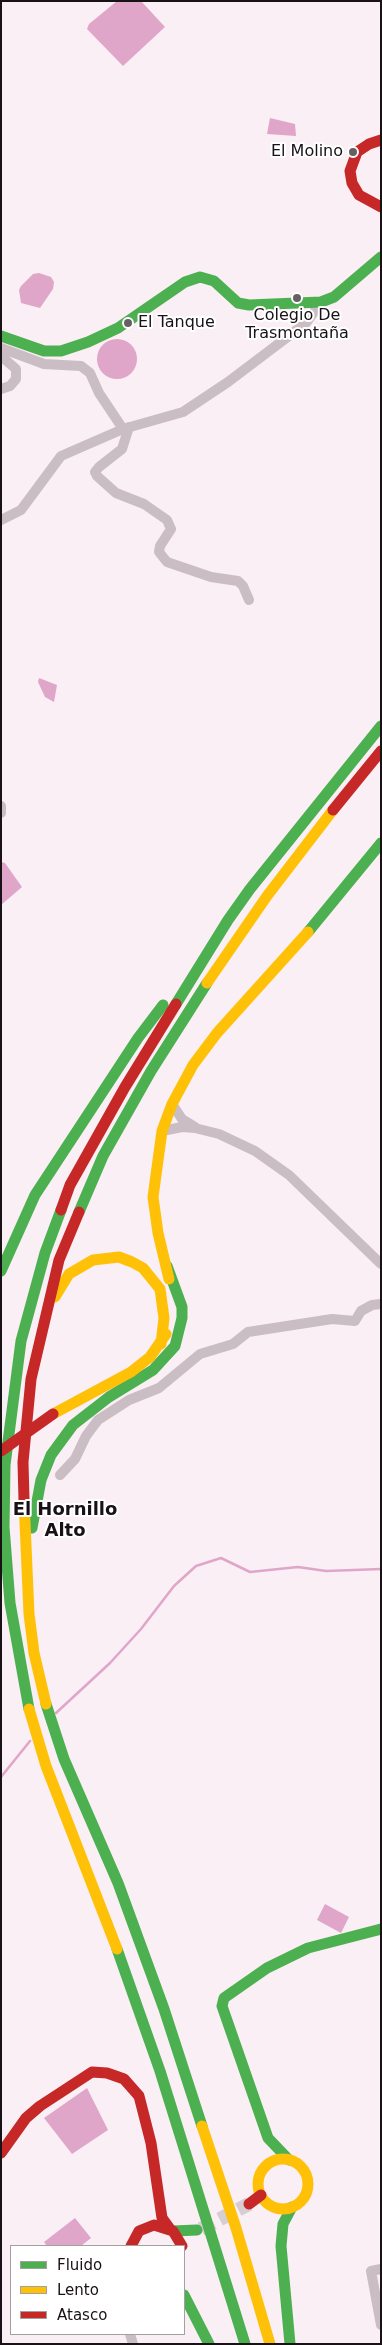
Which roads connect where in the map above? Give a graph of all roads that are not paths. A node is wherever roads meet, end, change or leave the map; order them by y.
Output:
1 (381, 140) edge
2 (381, 207) edge
3 (381, 257) edge
4 (321, 302) junction
5 (1, 336) edge
6 (1, 348) edge
7 (1, 356) edge
8 (1, 389) edge
9 (126, 428) junction
10 (1, 520) edge
11 (249, 600) dead end
12 (381, 726) edge
13 (381, 751) edge
14 (1, 806) edge
15 (1, 813) edge
16 (381, 843) edge
17 (228, 920) junction
18 (172, 1104) junction
19 (195, 1128) junction
20 (162, 1131) junction
21 (381, 1264) edge
22 (167, 1266) junction
23 (1, 1272) edge
24 (381, 1304) edge
25 (44, 1320) junction
26 (162, 1344) junction
27 (1, 1451) edge
28 (60, 1475) dead end
29 (26, 1562) junction
30 (1, 1612) edge
31 (9, 1630) junction
32 (381, 1928) edge
33 (268, 2138) junction
34 (1, 2153) edge
35 (289, 2160) junction
36 (264, 2169) junction
37 (261, 2195) junction
38 (158, 2197) junction
39 (249, 2204) tunnel mouth
40 (292, 2207) junction
41 (146, 2227) junction
42 (171, 2230) junction
43 (131, 2245) edge
44 (182, 2245) edge
45 (184, 2245) edge
46 (376, 2270) edge
47 (185, 2297) edge
48 (381, 2325) edge
49 (209, 2344) edge
50 (245, 2344) edge
51 (270, 2344) edge
52 (290, 2344) edge

1 - 2 main road
3 - 4 main road
4 - 5 main road
4 - 9 street
6 - 9 street
7 - 8 street
9 - 10 street
9 - 11 street
12 - 17 main road
13 - 25 main road
14 - 15 street
16 - 18 main road
17 - 23 main road
17 - 31 main road
18 - 19 street
18 - 20 main road
19 - 20 street
19 - 21 street
20 - 22 main road
22 - 26 main road
22 - 29 main road
24 - 28 street
25 - 26 main road
25 - 29 main road
26 - 27 main road, bridge
29 - 51 main road
30 - 31 main road
31 - 50 main road
32 - 33 main road
33 - 35 main road
33 - 36 main road
34 - 38 main road
35 - 36 main road
35 - 40 main road
36 - 37 main road
37 - 39 main road
37 - 40 main road
38 - 41 main road
38 - 42 main road
40 - 52 main road
41 - 42 main road
41 - 43 main road
42 - 44 main road
42 - 45 main road
46 - 48 street
47 - 49 main road

